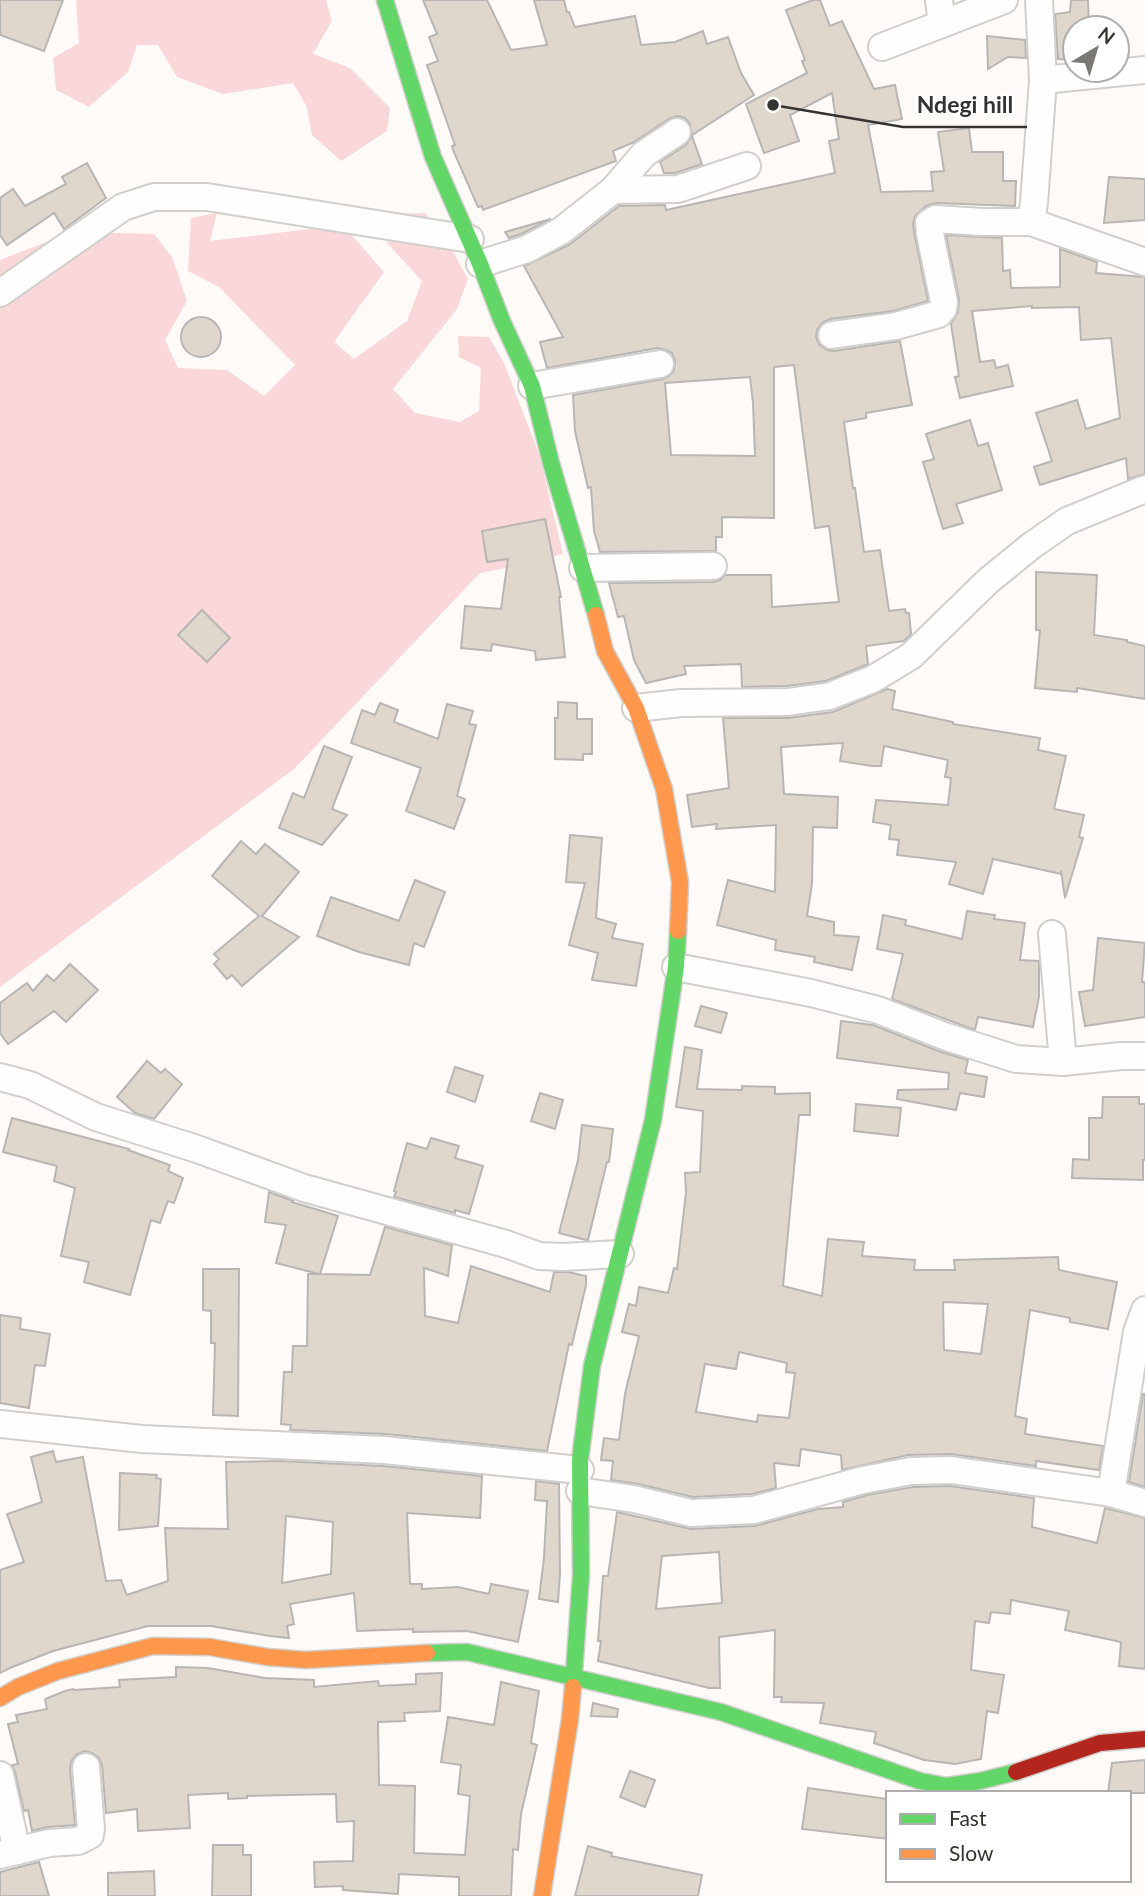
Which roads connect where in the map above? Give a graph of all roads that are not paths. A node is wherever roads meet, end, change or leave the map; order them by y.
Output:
1 (384, 0) edge
2 (1004, 0) edge
3 (1039, 0) edge
4 (940, 12) edge
5 (882, 47) dead end
6 (1145, 70) edge
7 (1043, 80) junction
8 (677, 132) dead end
9 (747, 166) dead end
10 (613, 190) junction
11 (1031, 222) junction
12 (470, 239) junction
13 (1145, 262) edge
14 (480, 264) junction
15 (0, 293) edge
16 (832, 335) dead end
17 (660, 364) dead end
18 (532, 386) junction
19 (1145, 489) edge
20 (713, 566) dead end
21 (583, 568) junction
22 (636, 708) junction
23 (1052, 934) dead end
24 (676, 967) junction
25 (1145, 1056) edge
26 (1063, 1062) junction
27 (0, 1077) edge
28 (620, 1254) junction
29 (1145, 1310) edge
30 (0, 1424) edge
31 (580, 1481) junction
32 (1111, 1493) junction
33 (1145, 1503) edge
34 (574, 1678) junction
35 (0, 1698) edge
36 (1145, 1739) edge
37 (86, 1767) dead end
38 (0, 1775) edge
39 (8, 1853) edge
40 (542, 1896) edge

1 - 12 street
2 - 4 street
3 - 7 street
4 - 5 street
6 - 7 street
7 - 11 street
8 - 10 street
9 - 10 street
10 - 14 street
11 - 13 street
11 - 16 street
12 - 14 street
12 - 15 street
14 - 18 street
17 - 18 street
18 - 21 street
19 - 22 street
20 - 21 street
21 - 22 street
22 - 24 street
23 - 26 street
24 - 26 street
24 - 28 street
25 - 26 street
27 - 28 street
28 - 31 street
29 - 32 street
30 - 31 street
31 - 32 street
31 - 34 street
32 - 33 street
34 - 35 street
34 - 36 street
34 - 40 street
37 - 39 street
38 - 39 street

